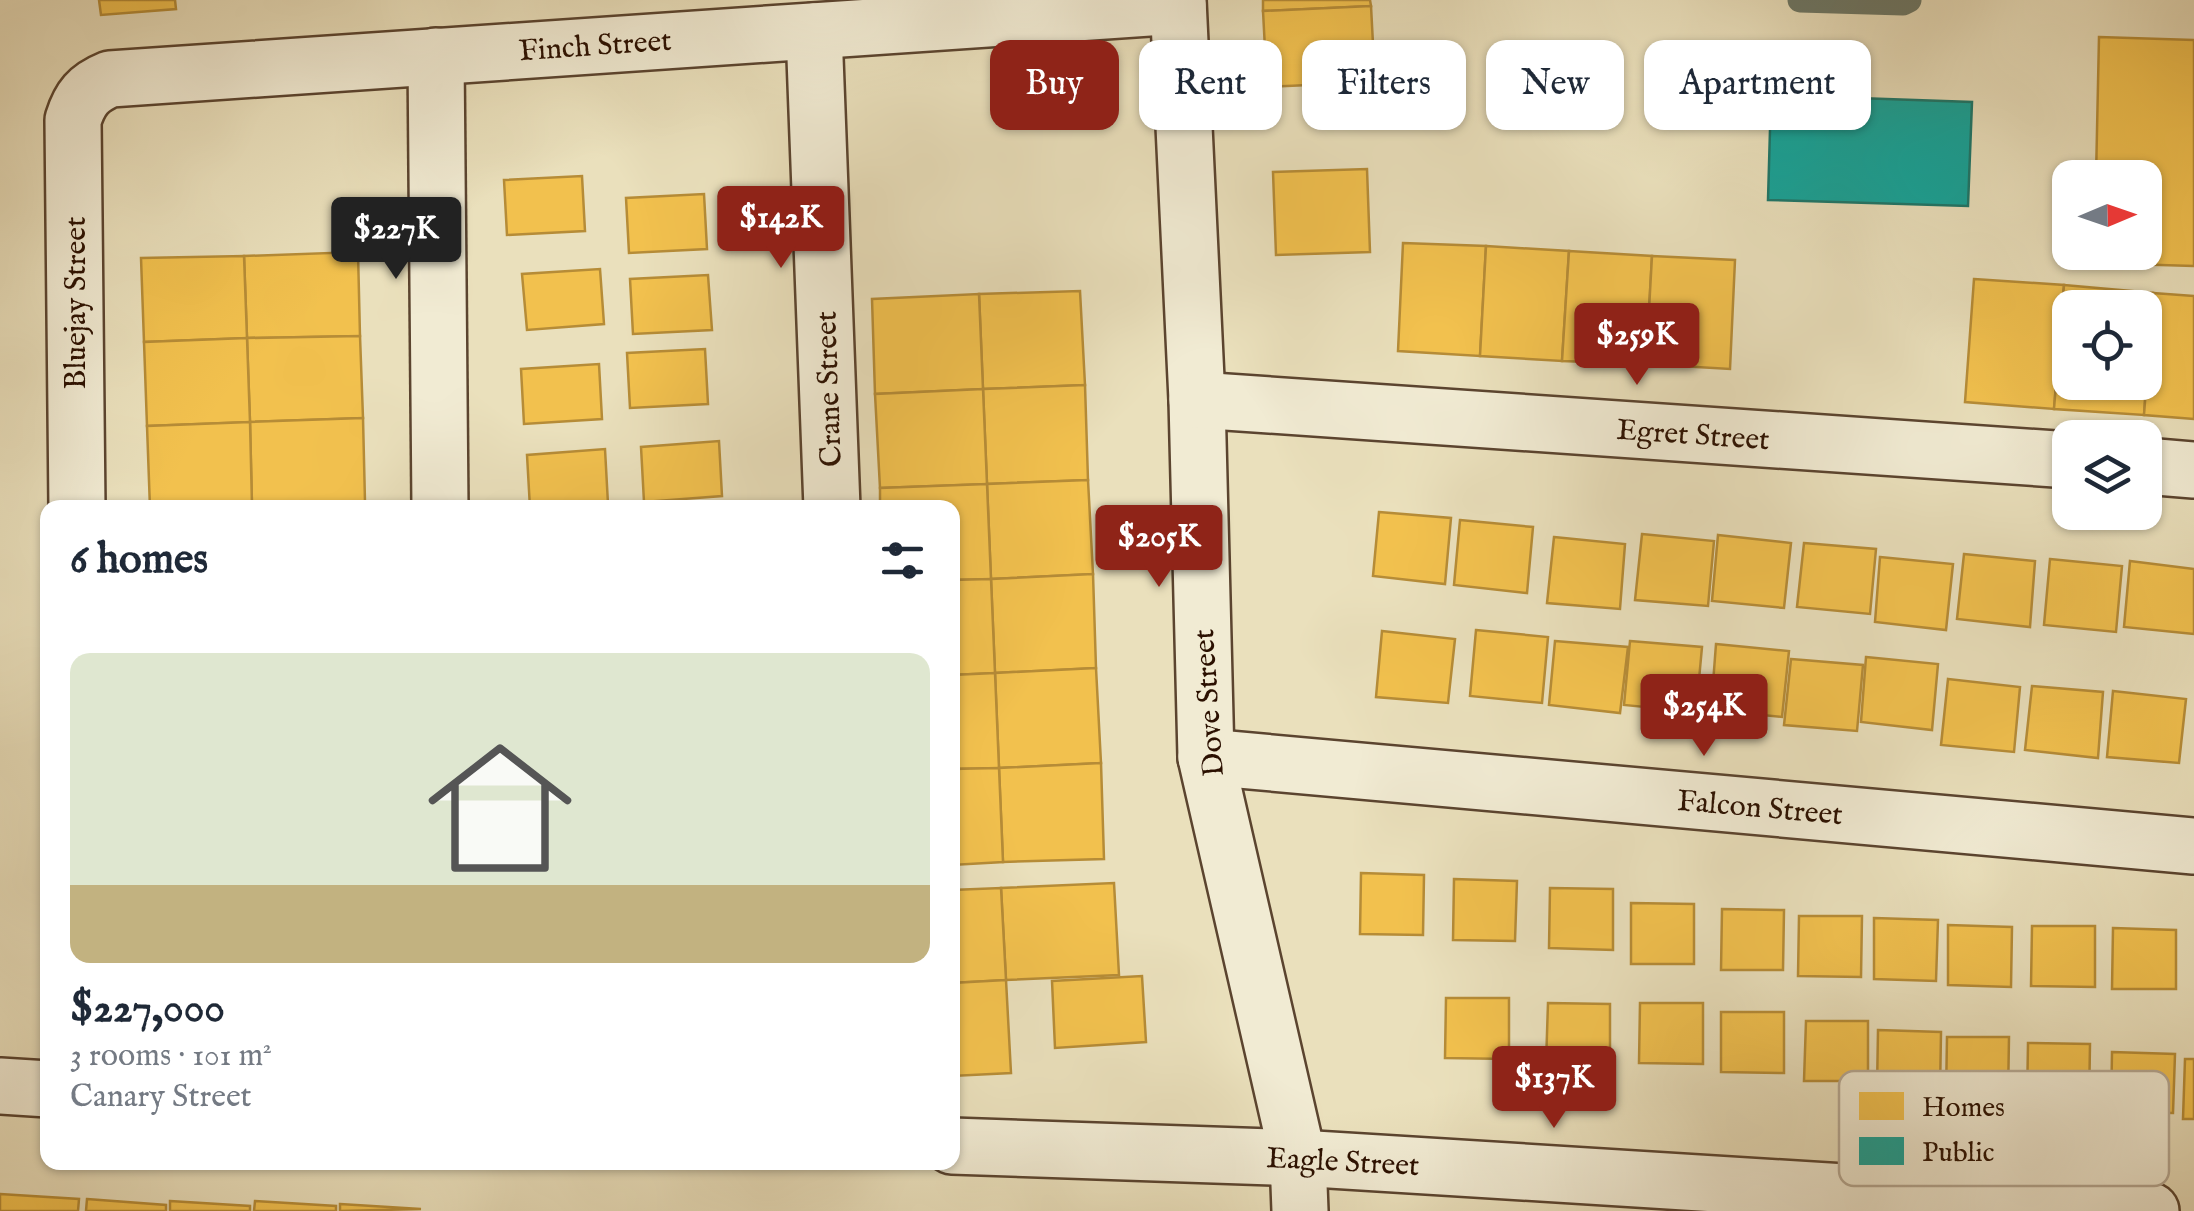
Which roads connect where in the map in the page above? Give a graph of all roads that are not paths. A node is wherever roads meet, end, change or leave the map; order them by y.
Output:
1 (1178, 3) edge
2 (814, 31) junction
3 (436, 56) junction
4 (79, 100) joint
5 (1197, 400) junction
6 (2052, 459) edge
7 (2162, 467) edge
8 (2194, 470) edge
9 (77, 500) edge
10 (440, 500) edge
11 (832, 500) edge
12 (1206, 756) junction
13 (2194, 846) edge
14 (0, 1086) edge
15 (40, 1088) edge
16 (960, 1146) edge
17 (1298, 1158) junction
18 (1300, 1211) edge
19 (2152, 1211) edge

1 - 2 street, Finch Street
1 - 5 street, Dove Street
2 - 3 street, Finch Street
2 - 11 street, Crane Street
3 - 4 street, Finch Street
3 - 10 street
4 - 9 street, Bluejay Street
5 - 6 street, Egret Street
5 - 12 street, Dove Street
7 - 8 street
12 - 13 street, Falcon Street
12 - 17 street, Dove Street
14 - 15 street
16 - 17 street, Eagle Street
17 - 18 street, Dove Street
17 - 19 street, Eagle Street

